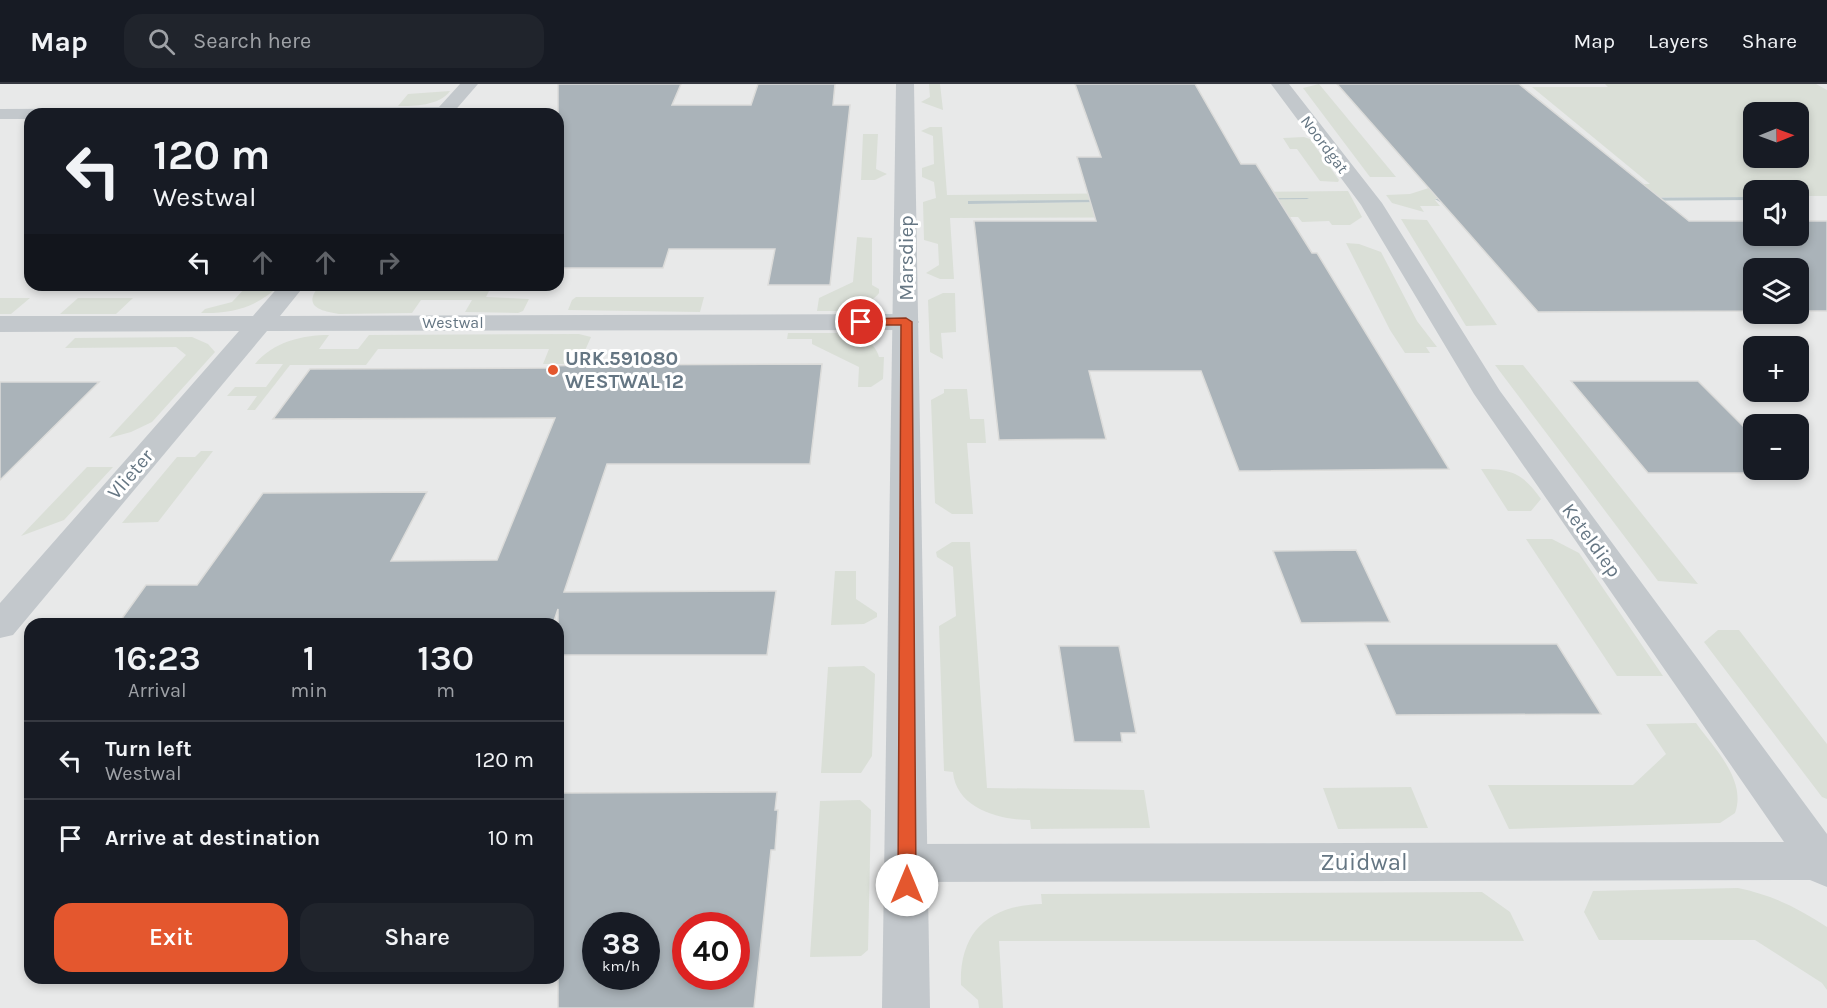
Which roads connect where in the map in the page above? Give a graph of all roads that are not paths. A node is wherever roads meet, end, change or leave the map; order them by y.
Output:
1 (469, 84) edge
2 (905, 84) edge
3 (1280, 84) edge
4 (447, 108) edge
5 (0, 114) edge
6 (24, 114) edge
7 (1371, 203) joint
8 (288, 291) edge
9 (906, 322) junction
10 (260, 323) junction
11 (0, 324) edge
12 (0, 626) edge
13 (907, 863) junction
14 (1824, 865) edge
15 (906, 1008) edge

1 - 4 street
2 - 9 street, Marsdiep
3 - 7 street, Noordgat
5 - 6 street
7 - 14 street, Keteldiep
8 - 10 street, Vlieter
9 - 10 street, Westwal
9 - 13 street, Marsdiep
10 - 11 street, Westwal
10 - 12 street, Vlieter
13 - 14 street, Zuidwal
13 - 15 street, Marsdiep

